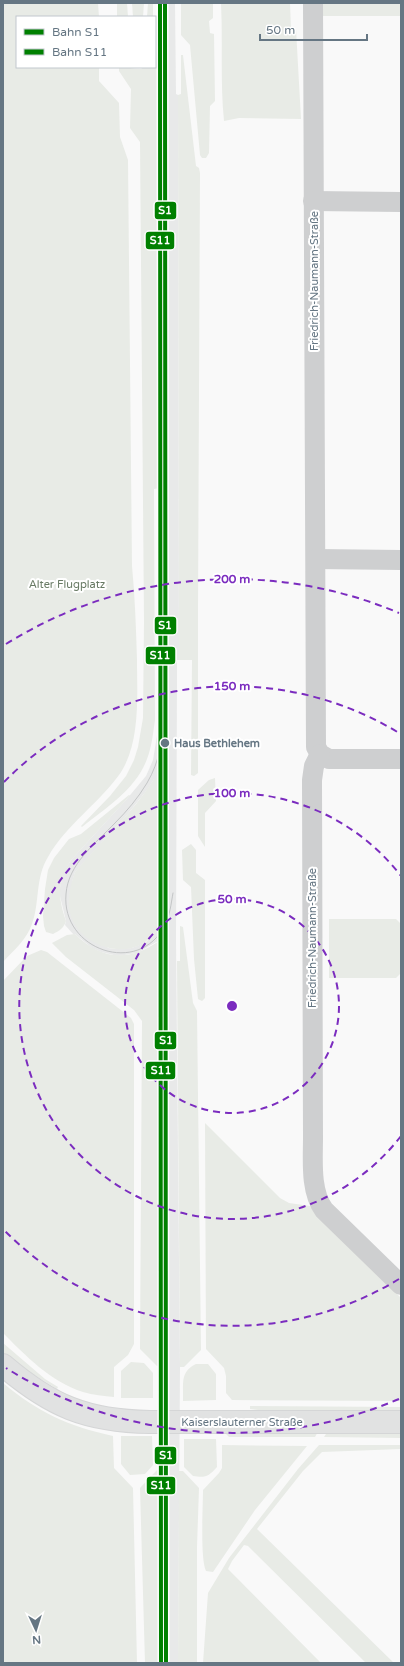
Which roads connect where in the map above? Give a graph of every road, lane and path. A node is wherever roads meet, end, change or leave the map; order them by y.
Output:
1 (313, 3) edge
2 (313, 201) junction
3 (401, 202) edge
4 (316, 559) junction
5 (401, 560) edge
6 (320, 754) junction
7 (401, 759) edge
8 (401, 1285) edge
9 (3, 1365) edge
10 (401, 1422) edge

1 - 2 street, Friedrich-Naumann-Straße
2 - 3 street
2 - 4 street, Friedrich-Naumann-Straße
4 - 5 street
4 - 6 street, Friedrich-Naumann-Straße
6 - 7 street
6 - 8 street, Friedrich-Naumann-Straße
9 - 10 main road, Kaiserslauterner Straße

